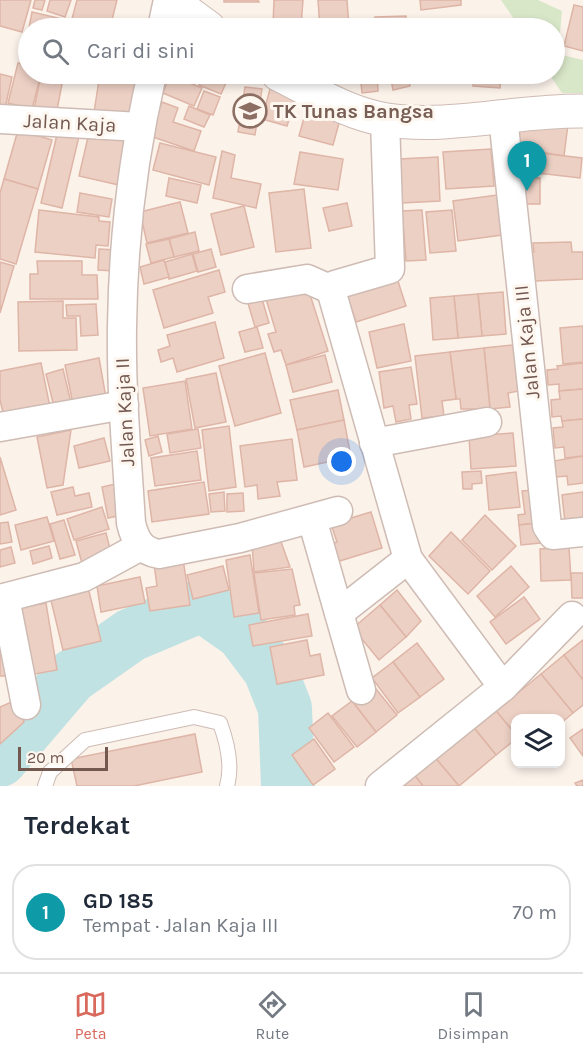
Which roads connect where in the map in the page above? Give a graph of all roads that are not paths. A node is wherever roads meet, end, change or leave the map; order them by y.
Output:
1 (169, 0) edge
2 (164, 18) edge
3 (195, 18) edge
4 (150, 84) edge
5 (296, 84) edge
6 (583, 111) edge
7 (503, 117) junction
8 (0, 119) edge
9 (385, 120) junction
10 (140, 127) junction
11 (247, 289) dead end
12 (333, 291) junction
13 (124, 405) junction
14 (487, 422) dead end
15 (0, 427) edge
16 (374, 443) junction
17 (583, 532) edge
18 (141, 546) junction
19 (408, 559) junction
20 (2, 598) edge
21 (339, 613) junction
22 (572, 616) dead end
23 (503, 687) junction
24 (361, 690) dead end
25 (26, 705) dead end
26 (45, 786) edge
27 (227, 786) edge
28 (380, 786) edge

1 - 2 street
1 - 3 street
4 - 10 street, Jalan Kaja II
5 - 9 street
6 - 7 street
7 - 9 street
7 - 17 street, Jalan Kaja III
8 - 10 street, Jalan Kaja
9 - 12 street
10 - 13 street, Jalan Kaja II
11 - 12 street
12 - 16 street
13 - 15 street
13 - 18 street, Jalan Kaja II
14 - 16 street
16 - 19 street
18 - 20 street
18 - 21 street
19 - 21 street
19 - 23 street
20 - 25 street
21 - 24 street
22 - 23 street
23 - 28 street
26 - 27 lane

